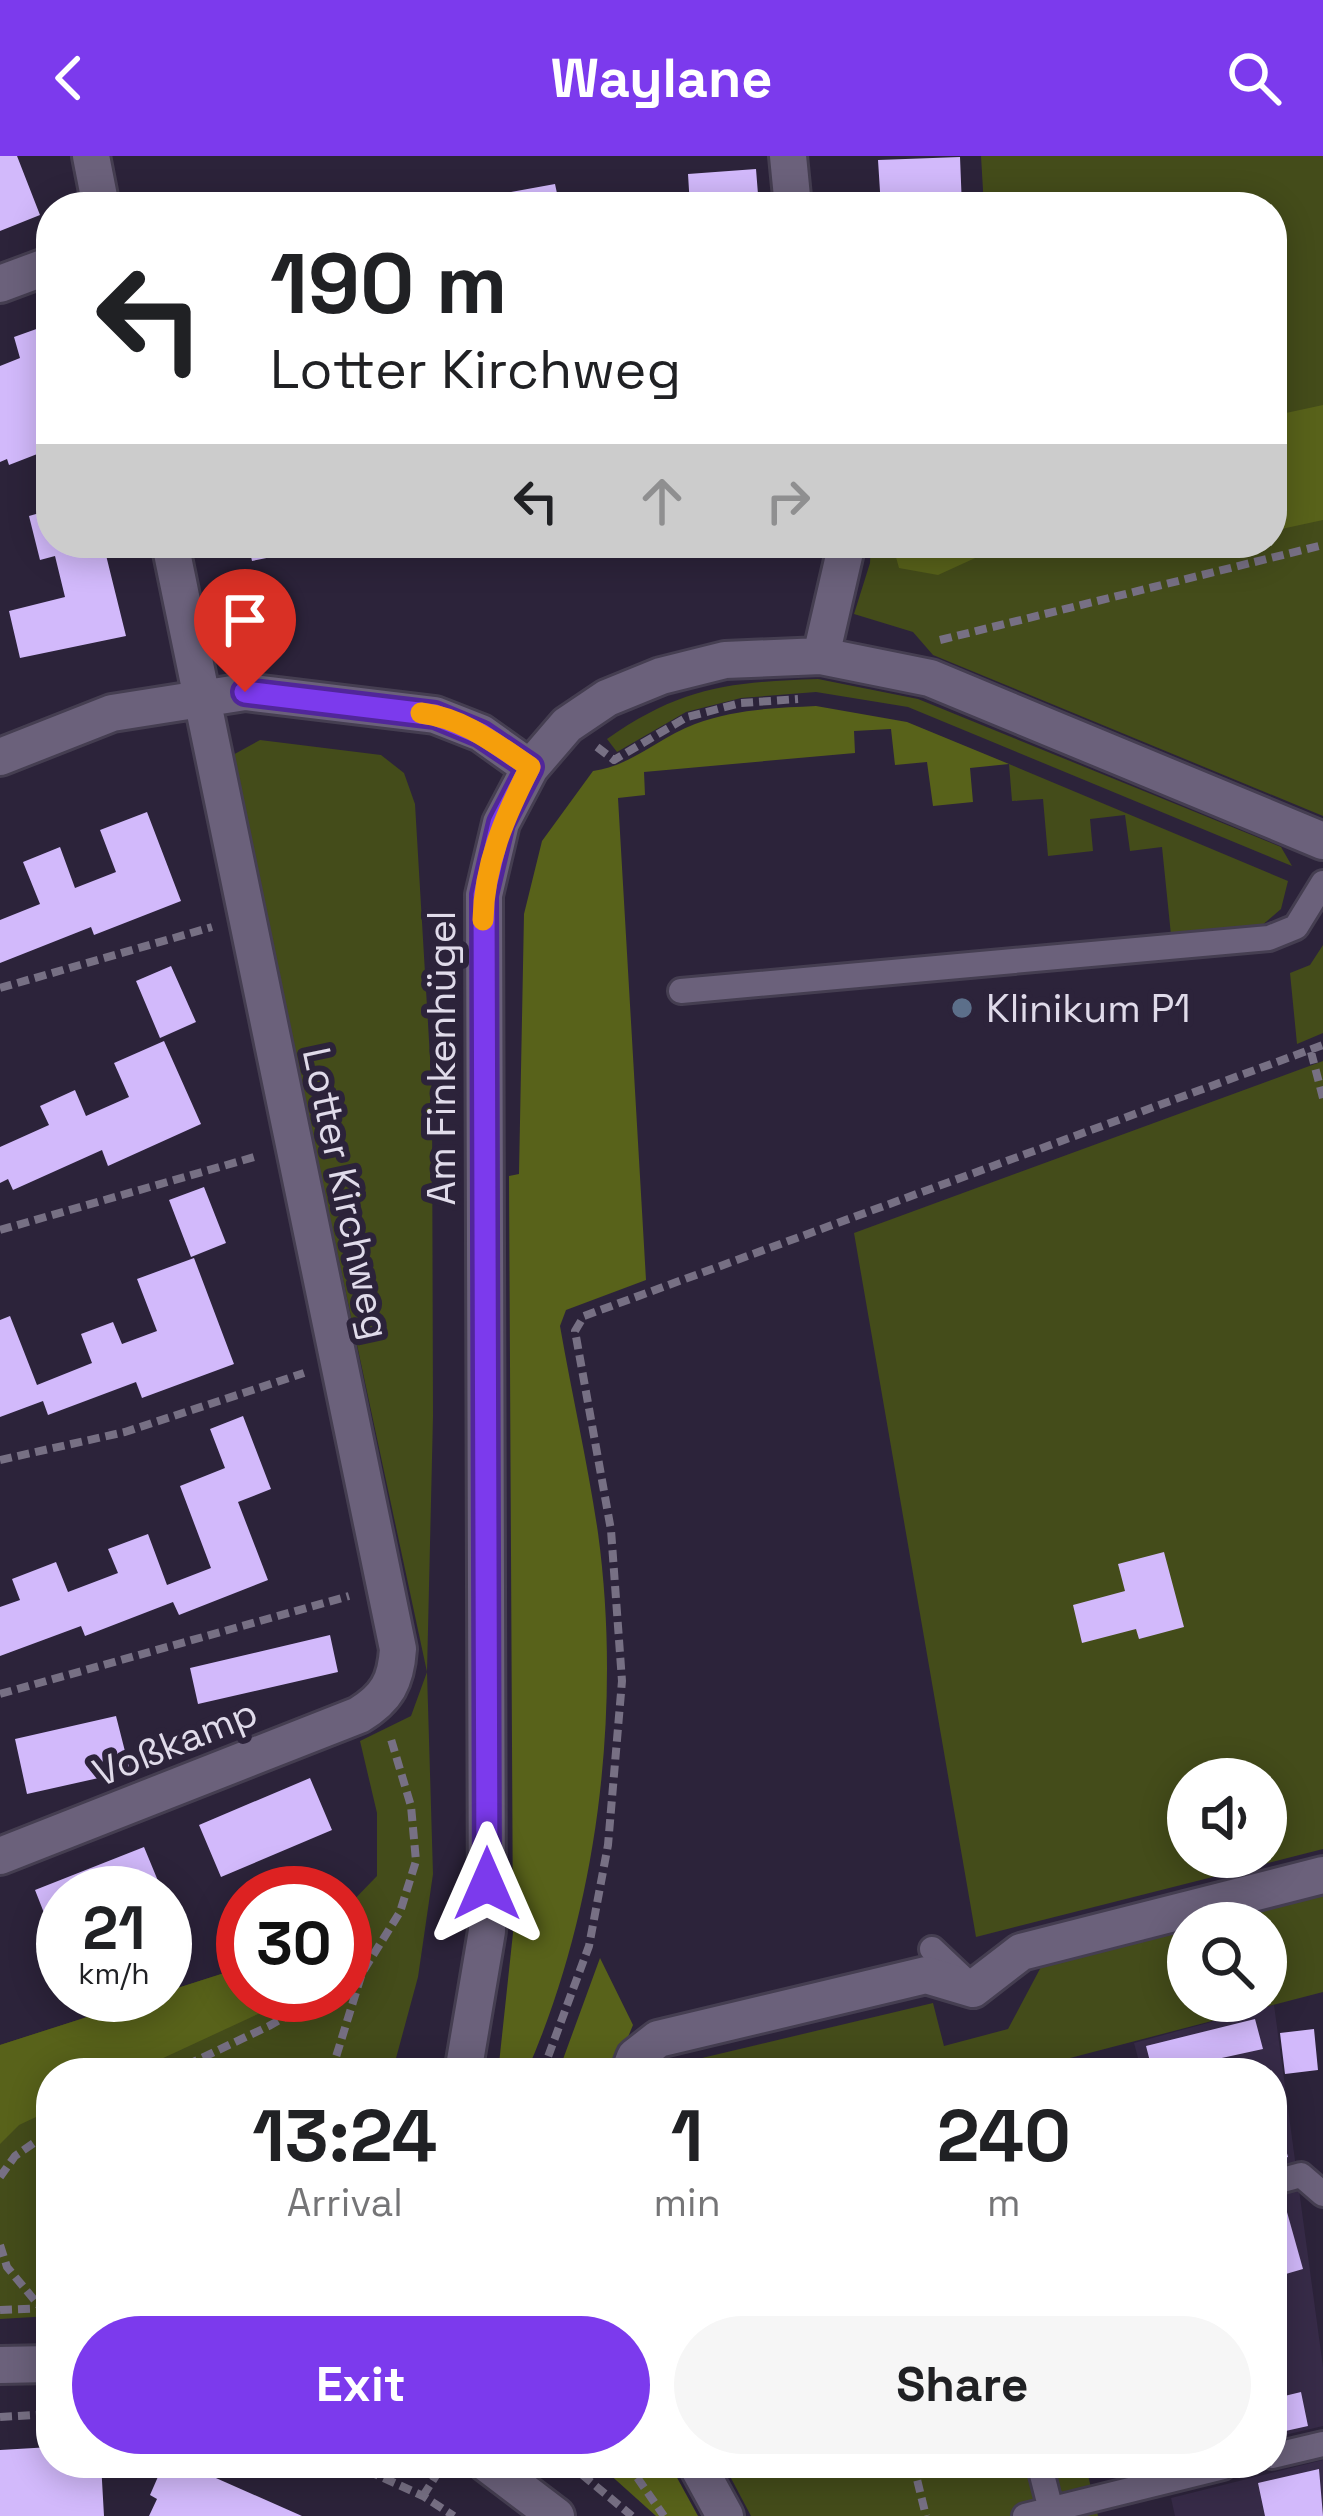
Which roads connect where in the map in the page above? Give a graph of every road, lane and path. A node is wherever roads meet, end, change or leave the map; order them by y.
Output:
1 (91, 156) edge
2 (788, 156) edge
3 (98, 192) edge
4 (792, 192) edge
5 (36, 271) edge
6 (0, 284) edge
7 (1323, 545) edge
8 (1287, 554) edge
9 (173, 558) edge
10 (844, 558) edge
11 (1270, 558) edge
12 (930, 642) dead end
13 (821, 656) junction
14 (201, 696) junction
15 (817, 697) dead end
16 (567, 725) junction
17 (0, 757) edge
18 (530, 767) junction
19 (1323, 841) edge
20 (1323, 883) edge
21 (248, 916) junction
22 (0, 988) edge
23 (681, 991) dead end
24 (1323, 1046) edge
25 (1311, 1052) junction
26 (1323, 1098) edge
27 (294, 1145) junction
28 (0, 1230) edge
29 (339, 1364) junction
30 (0, 1460) edge
31 (385, 1586) junction
32 (0, 1694) edge
33 (379, 1702) junction
34 (0, 1856) edge
35 (1323, 1875) edge
36 (932, 1949) dead end
37 (372, 1957) edge
38 (974, 1989) junction
39 (276, 2022) edge
40 (347, 2022) edge
41 (202, 2058) edge
42 (336, 2058) edge
43 (466, 2058) edge
44 (548, 2058) edge
45 (635, 2058) edge
46 (36, 2141) edge
47 (0, 2177) edge
48 (1287, 2178) edge
49 (1323, 2194) edge
50 (0, 2245) edge
51 (36, 2297) edge
52 (36, 2308) edge
53 (0, 2310) edge
54 (36, 2364) edge
55 (0, 2365) edge
56 (36, 2415) edge
57 (0, 2417) edge
58 (1323, 2444) edge
59 (1287, 2452) edge
60 (384, 2478) edge
61 (435, 2478) edge
62 (506, 2478) edge
63 (586, 2478) edge
64 (637, 2478) edge
65 (704, 2478) edge
66 (917, 2478) edge
67 (1043, 2478) edge
68 (1179, 2478) edge
69 (423, 2496) junction
70 (1052, 2510) junction
71 (454, 2516) edge
72 (556, 2516) edge
73 (632, 2516) edge
74 (664, 2516) edge
75 (725, 2516) edge
76 (926, 2516) edge
77 (1025, 2516) edge

1 - 3 street
2 - 4 street
5 - 6 street
7 - 8 path
9 - 14 street, Lotter Kirchweg
10 - 13 street
11 - 12 path
13 - 16 street, Am Finkenhügel
13 - 19 street, Am Finkenhügel
14 - 17 street
14 - 18 street
14 - 21 street, Lotter Kirchweg
15 - 16 path
16 - 18 street, Am Finkenhügel
18 - 43 street, Am Finkenhügel
20 - 23 lane
21 - 22 path
21 - 27 street, Lotter Kirchweg
24 - 25 path
25 - 26 path
25 - 44 path
27 - 28 path
27 - 29 street, Lotter Kirchweg
29 - 30 path
29 - 31 street, Lotter Kirchweg
31 - 32 path
31 - 33 street, Lotter Kirchweg
33 - 34 street, Voßkamp
33 - 37 path
35 - 38 street
36 - 38 lane
38 - 45 street
39 - 41 path
40 - 42 path
46 - 47 path
48 - 49 lane
50 - 51 path
52 - 53 path
54 - 55 street
56 - 57 path
58 - 59 lane
60 - 69 path
61 - 69 path
62 - 72 street
63 - 73 path
64 - 74 path
65 - 75 street
66 - 76 path
67 - 70 lane
68 - 70 lane
69 - 71 path
70 - 77 lane

